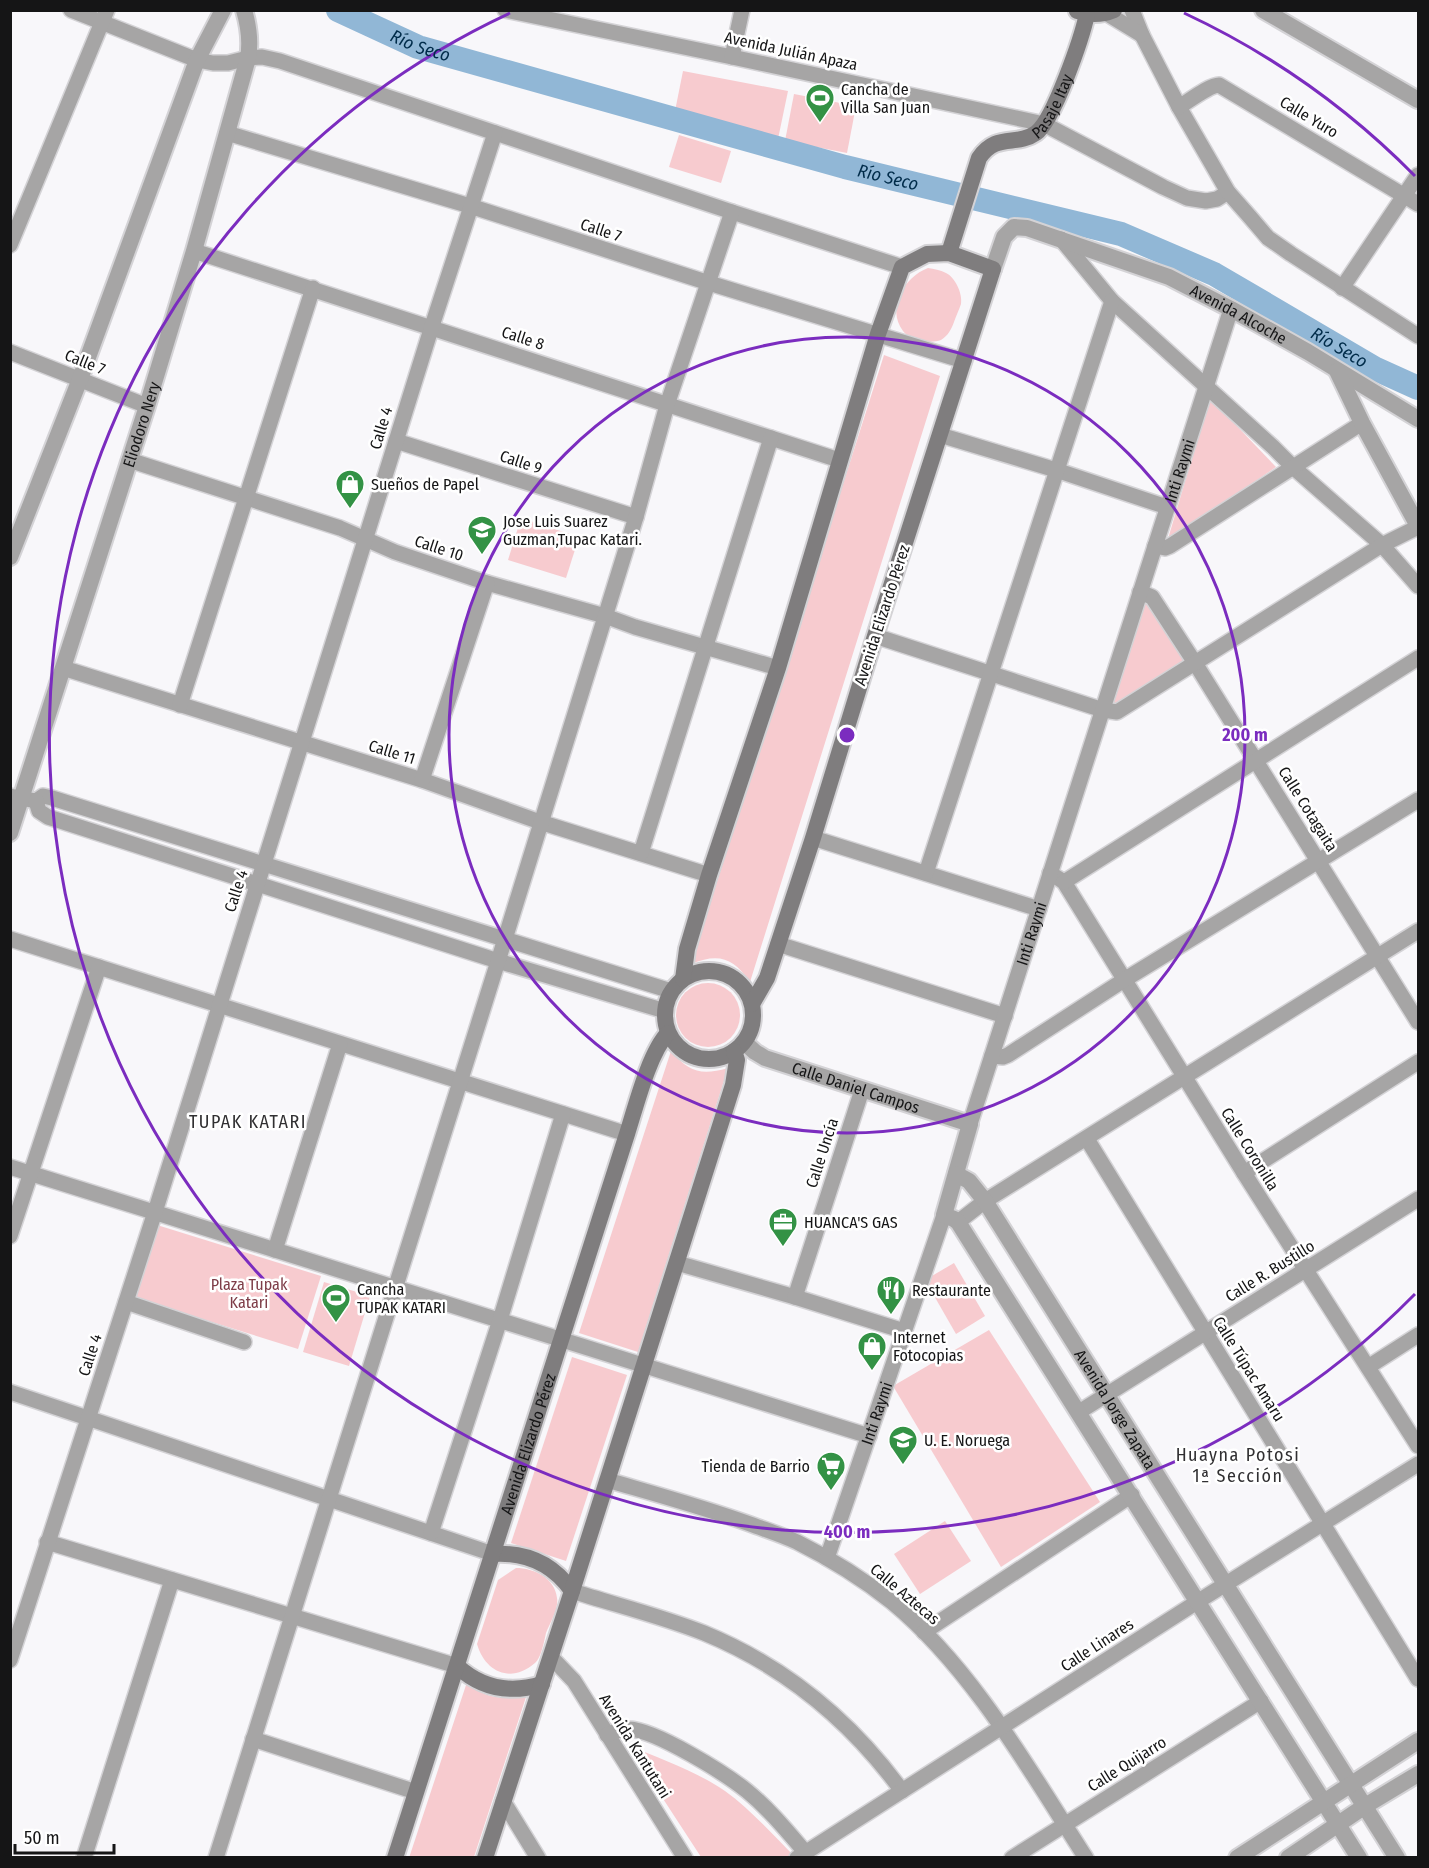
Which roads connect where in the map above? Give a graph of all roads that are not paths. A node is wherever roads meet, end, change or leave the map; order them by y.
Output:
1 (71, 10) edge
2 (223, 10) edge
3 (244, 10) edge
4 (505, 10) edge
5 (742, 10) edge
6 (1132, 10) edge
7 (1263, 10) edge
8 (1081, 12) edge
9 (1110, 12) edge
10 (105, 17) edge
11 (1142, 35) junction
12 (732, 57) junction
13 (248, 58) junction
14 (197, 60) junction
15 (1419, 100) edge
16 (1179, 107) junction
17 (1044, 124) junction
18 (227, 133) junction
19 (495, 133) junction
20 (1419, 175) edge
21 (1228, 192) junction
22 (1404, 195) junction
23 (1419, 204) edge
24 (470, 206) junction
25 (732, 212) junction
26 (1061, 239) junction
27 (10, 245) edge
28 (194, 251) junction
29 (949, 253) junction
30 (902, 267) junction
31 (993, 269) junction
32 (709, 283) junction
33 (313, 288) junction
34 (1342, 288) junction
35 (1112, 301) junction
36 (1231, 309) junction
37 (432, 326) junction
38 (878, 334) junction
39 (1419, 336) edge
40 (10, 352) edge
41 (964, 361) junction
42 (1337, 371) junction
43 (80, 379) junction
44 (1206, 386) junction
45 (667, 405) junction
46 (147, 406) junction
47 (1419, 418) edge
48 (1362, 423) junction
49 (940, 435) junction
50 (771, 438) junction
51 (396, 441) junction
52 (129, 460) junction
53 (839, 460) junction
54 (1293, 467) junction
55 (1056, 470) junction
56 (246, 498) junction
57 (1167, 507) junction
58 (636, 517) junction
59 (1419, 526) edge
60 (364, 539) junction
61 (1382, 545) junction
62 (1155, 546) junction
63 (10, 557) edge
64 (487, 583) junction
65 (1419, 586) edge
66 (1140, 592) junction
67 (604, 616) junction
68 (875, 636) junction
69 (706, 647) junction
70 (1419, 658) edge
71 (1195, 663) junction
72 (63, 668) junction
73 (778, 668) junction
74 (991, 675) junction
75 (180, 705) junction
76 (1103, 710) junction
77 (300, 742) junction
78 (1257, 761) junction
79 (422, 780) junction
80 (23, 799) edge
81 (1419, 800) edge
82 (540, 822) junction
83 (10, 833) edge
84 (813, 838) junction
85 (641, 853) junction
86 (1319, 860) junction
87 (264, 865) junction
88 (926, 873) junction
89 (1050, 873) junction
90 (709, 875) junction
91 (1064, 882) junction
92 (257, 885) junction
93 (1039, 909) junction
94 (1419, 931) edge
95 (10, 939) edge
96 (505, 939) junction
97 (778, 944) junction
98 (1378, 956) junction
99 (498, 961) junction
100 (99, 967) junction
101 (683, 979) junction
102 (1124, 980) junction
103 (671, 991) junction
104 (752, 1004) junction
105 (219, 1005) junction
106 (665, 1011) junction
107 (1005, 1016) junction
108 (1419, 1022) edge
109 (668, 1033) junction
110 (340, 1044) junction
111 (739, 1047) junction
112 (992, 1056) junction
113 (1419, 1062) edge
114 (1185, 1077) junction
115 (459, 1081) junction
116 (862, 1090) junction
117 (563, 1114) junction
118 (970, 1124) junction
119 (627, 1134) junction
120 (1086, 1139) junction
121 (10, 1167) edge
122 (31, 1173) junction
123 (1244, 1173) junction
124 (956, 1174) junction
125 (1419, 1199) edge
126 (986, 1201) junction
127 (155, 1212) junction
128 (951, 1219) junction
129 (10, 1236) edge
130 (275, 1250) junction
131 (677, 1263) junction
132 (1306, 1270) junction
133 (395, 1287) junction
134 (795, 1297) junction
135 (126, 1302) junction
136 (500, 1320) junction
137 (904, 1330) junction
138 (1205, 1332) junction
139 (1419, 1335) edge
140 (562, 1340) junction
141 (244, 1342) dead end
142 (644, 1366) junction
143 (1368, 1367) junction
144 (10, 1392) edge
145 (1106, 1394) junction
146 (1079, 1412) junction
147 (88, 1418) junction
148 (869, 1436) junction
149 (1419, 1446) edge
150 (1419, 1464) edge
151 (608, 1480) junction
152 (1132, 1495) junction
153 (329, 1499) junction
154 (1323, 1524) junction
155 (431, 1533) junction
156 (47, 1542) junction
157 (493, 1554) junction
158 (827, 1558) junction
159 (172, 1580) junction
160 (1226, 1585) junction
161 (572, 1591) junction
162 (1197, 1602) junction
163 (292, 1617) junction
164 (924, 1632) junction
165 (550, 1657) junction
166 (10, 1660) edge
167 (457, 1665) junction
168 (1419, 1679) edge
169 (542, 1684) junction
170 (1261, 1701) junction
171 (1002, 1727) junction
172 (608, 1735) junction
173 (253, 1739) junction
174 (1419, 1741) edge
175 (1419, 1774) edge
176 (1350, 1785) junction
177 (902, 1791) junction
178 (416, 1792) junction
179 (504, 1801) junction
180 (1324, 1802) junction
181 (1365, 1806) junction
182 (1065, 1823) junction
183 (1338, 1825) junction
184 (801, 1855) edge
185 (84, 1857) edge
186 (216, 1857) edge
187 (395, 1857) edge
188 (485, 1857) edge
189 (538, 1857) edge
190 (685, 1857) edge
191 (1012, 1857) edge
192 (1086, 1857) edge
193 (1237, 1857) edge
194 (1288, 1857) edge
195 (1359, 1857) edge
196 (1397, 1857) edge

1 - 10 street
2 - 14 street
3 - 13 street, Eliodoro Nery
4 - 12 street, Avenida Julián Apaza
5 - 12 street
6 - 11 street
7 - 15 street
8 - 9 main road
8 - 17 main road, Pasaje Itay
9 - 11 street
10 - 14 street
10 - 27 street
11 - 16 street
12 - 17 street, Avenida Julián Apaza
13 - 14 street
13 - 18 street, Eliodoro Nery
13 - 19 street
14 - 43 street
16 - 21 street
16 - 22 street, Calle Yuro
17 - 21 street, Avenida Julián Apaza
17 - 29 main road, Pasaje Itay
18 - 24 street, Calle 7
18 - 28 street, Eliodoro Nery
19 - 24 street, Calle 4
19 - 25 street
20 - 22 street
21 - 34 street
22 - 23 street, Calle Yuro
22 - 34 street
24 - 32 street, Calle 7
24 - 37 street, Calle 4
25 - 30 street
25 - 32 street
26 - 31 street, Avenida Alcoche
26 - 35 street
26 - 36 street, Avenida Alcoche
28 - 33 street, Calle 8
28 - 46 street, Eliodoro Nery
29 - 30 main road
29 - 31 main road
30 - 38 main road
31 - 41 main road, Avenida Elizardo Pérez
32 - 38 street, Calle 7
32 - 45 street
33 - 37 street, Calle 8
33 - 56 street
34 - 39 street
35 - 44 street
35 - 55 street
36 - 42 street, Avenida Alcoche
36 - 44 street, Inti Raymi
37 - 45 street, Calle 8
37 - 51 street, Calle 4
38 - 41 street, Calle 7
38 - 53 main road
40 - 43 street, Calle 7
41 - 49 main road, Avenida Elizardo Pérez
42 - 47 street, Avenida Alcoche
42 - 48 street
43 - 46 street, Calle 7
43 - 63 street
44 - 54 street
44 - 57 street, Inti Raymi
45 - 50 street, Calle 8
45 - 58 street
46 - 52 street, Eliodoro Nery
48 - 54 street
48 - 59 street
49 - 55 street
49 - 68 main road, Avenida Elizardo Pérez
50 - 53 street, Calle 8
50 - 69 street
51 - 58 street, Calle 9
51 - 60 street, Calle 4
52 - 56 street, Calle 10
52 - 72 street, Eliodoro Nery
53 - 73 main road
54 - 61 street
54 - 62 street
55 - 57 street
55 - 74 street
56 - 60 street, Calle 10
56 - 75 street
57 - 62 street, Inti Raymi
58 - 67 street
59 - 61 street
60 - 64 street, Calle 10
60 - 77 street, Calle 4
61 - 65 street
61 - 71 street
62 - 66 street, Inti Raymi
64 - 67 street, Calle 10
64 - 79 street
66 - 71 street, Calle Cotagaita
66 - 76 street, Inti Raymi
67 - 69 street, Calle 10
67 - 82 street
68 - 74 street
68 - 84 main road, Avenida Elizardo Pérez
69 - 73 street, Calle 10
69 - 85 street
70 - 78 street
71 - 76 street
71 - 78 street, Calle Cotagaita
72 - 75 street, Calle 11
72 - 80 street, Eliodoro Nery
73 - 90 main road
74 - 76 street
74 - 88 street
75 - 77 street, Calle 11
76 - 89 street, Inti Raymi
77 - 79 street, Calle 11
77 - 87 street, Calle 4
78 - 86 street, Calle Cotagaita
78 - 91 street
79 - 82 street, Calle 11
80 - 83 street, Eliodoro Nery
80 - 87 street
80 - 92 street
81 - 86 street
82 - 85 street, Calle 11
82 - 96 street
84 - 88 street
84 - 97 main road, Avenida Elizardo Pérez
85 - 90 street, Calle 11
86 - 98 street, Calle Cotagaita
86 - 102 street
87 - 92 street, Calle 4
87 - 96 street
88 - 93 street
89 - 91 street, Calle Coronilla
89 - 93 street, Inti Raymi
90 - 101 main road
91 - 102 street, Calle Coronilla
92 - 99 street
92 - 105 street, Calle 4
93 - 107 street, Inti Raymi
94 - 98 street
95 - 100 street
96 - 99 street
96 - 103 street
97 - 104 main road, Avenida Elizardo Pérez
97 - 107 street
98 - 108 street, Calle Cotagaita
98 - 114 street
99 - 106 street
99 - 115 street
100 - 105 street
100 - 122 street
101 - 103 main road
101 - 104 main road
102 - 112 street
102 - 114 street, Calle Coronilla
103 - 106 main road
104 - 111 main road
105 - 110 street
105 - 127 street, Calle 4
106 - 109 main road
107 - 112 street, Inti Raymi
109 - 111 main road
109 - 119 main road, Avenida Elizardo Pérez
110 - 115 street
110 - 130 street
111 - 116 street, Calle Daniel Campos
111 - 131 main road
112 - 118 street, Inti Raymi
113 - 123 street
114 - 120 street
114 - 123 street, Calle Coronilla
115 - 117 street
115 - 133 street
116 - 118 street, Calle Daniel Campos
116 - 134 street, Calle Uncía
117 - 119 street
117 - 136 street
118 - 124 street, Inti Raymi
119 - 140 main road, Avenida Elizardo Pérez
120 - 126 street
120 - 138 street, Calle Túpac Amaru
121 - 122 street
122 - 127 street
122 - 129 street
123 - 132 street, Calle Coronilla
124 - 126 street, Avenida Jorge Zapata
124 - 128 street, Inti Raymi
125 - 132 street, Calle R. Bustillo
126 - 128 street
126 - 145 street, Avenida Jorge Zapata
127 - 130 street
127 - 135 street, Calle 4
128 - 137 street, Inti Raymi
128 - 146 street, Avenida Jorge Zapata
130 - 133 street
131 - 134 street
131 - 142 main road
132 - 138 street, Calle R. Bustillo
132 - 143 street, Calle Coronilla
133 - 136 street
133 - 153 street
134 - 137 street
135 - 141 street
135 - 147 street, Calle 4
136 - 140 street
136 - 155 street
137 - 148 street, Inti Raymi
138 - 145 street, Calle R. Bustillo
138 - 154 street, Calle Túpac Amaru
139 - 143 street
140 - 142 street
140 - 157 main road, Avenida Elizardo Pérez
142 - 148 street
142 - 151 main road
143 - 149 street, Calle Coronilla
144 - 147 street
145 - 146 street, Calle R. Bustillo
145 - 160 street, Avenida Jorge Zapata
146 - 152 street, Avenida Jorge Zapata
147 - 153 street
147 - 156 street, Calle 4
148 - 158 street, Inti Raymi
150 - 154 street, Calle Linares
151 - 158 street, Calle Aztecas
151 - 161 main road
152 - 162 street, Avenida Jorge Zapata
152 - 164 street
153 - 155 street
153 - 163 street
154 - 160 street, Calle Linares
154 - 168 street, Calle Túpac Amaru
155 - 157 street
156 - 159 street
156 - 166 street, Calle 4
157 - 161 main road
157 - 167 main road, Avenida Elizardo Pérez
158 - 164 street, Calle Aztecas
159 - 163 street
159 - 185 street
160 - 162 street, Calle Linares
160 - 176 street, Avenida Jorge Zapata
161 - 165 main road
161 - 177 street
162 - 170 street, Avenida Jorge Zapata
162 - 171 street, Calle Linares
163 - 167 street
163 - 173 street
164 - 171 street, Calle Aztecas
165 - 169 main road
165 - 172 street, Avenida Kantutani
167 - 169 main road
167 - 178 main road, Avenida Elizardo Pérez
169 - 179 main road
170 - 180 street, Avenida Jorge Zapata
170 - 182 street, Calle Quijarro
171 - 177 street, Calle Linares
171 - 182 street, Calle Aztecas
172 - 184 street
172 - 190 street, Avenida Kantutani
173 - 178 street
173 - 186 street
174 - 176 street
175 - 181 street
176 - 180 street
176 - 181 street, Avenida Jorge Zapata
177 - 184 street, Calle Linares
178 - 187 main road, Avenida Elizardo Pérez
179 - 188 main road
179 - 189 street
180 - 183 street, Avenida Jorge Zapata
180 - 193 street
181 - 183 street
181 - 196 street, Avenida Jorge Zapata
182 - 191 street, Calle Quijarro
182 - 192 street, Calle Aztecas
183 - 194 street
183 - 195 street, Avenida Jorge Zapata

